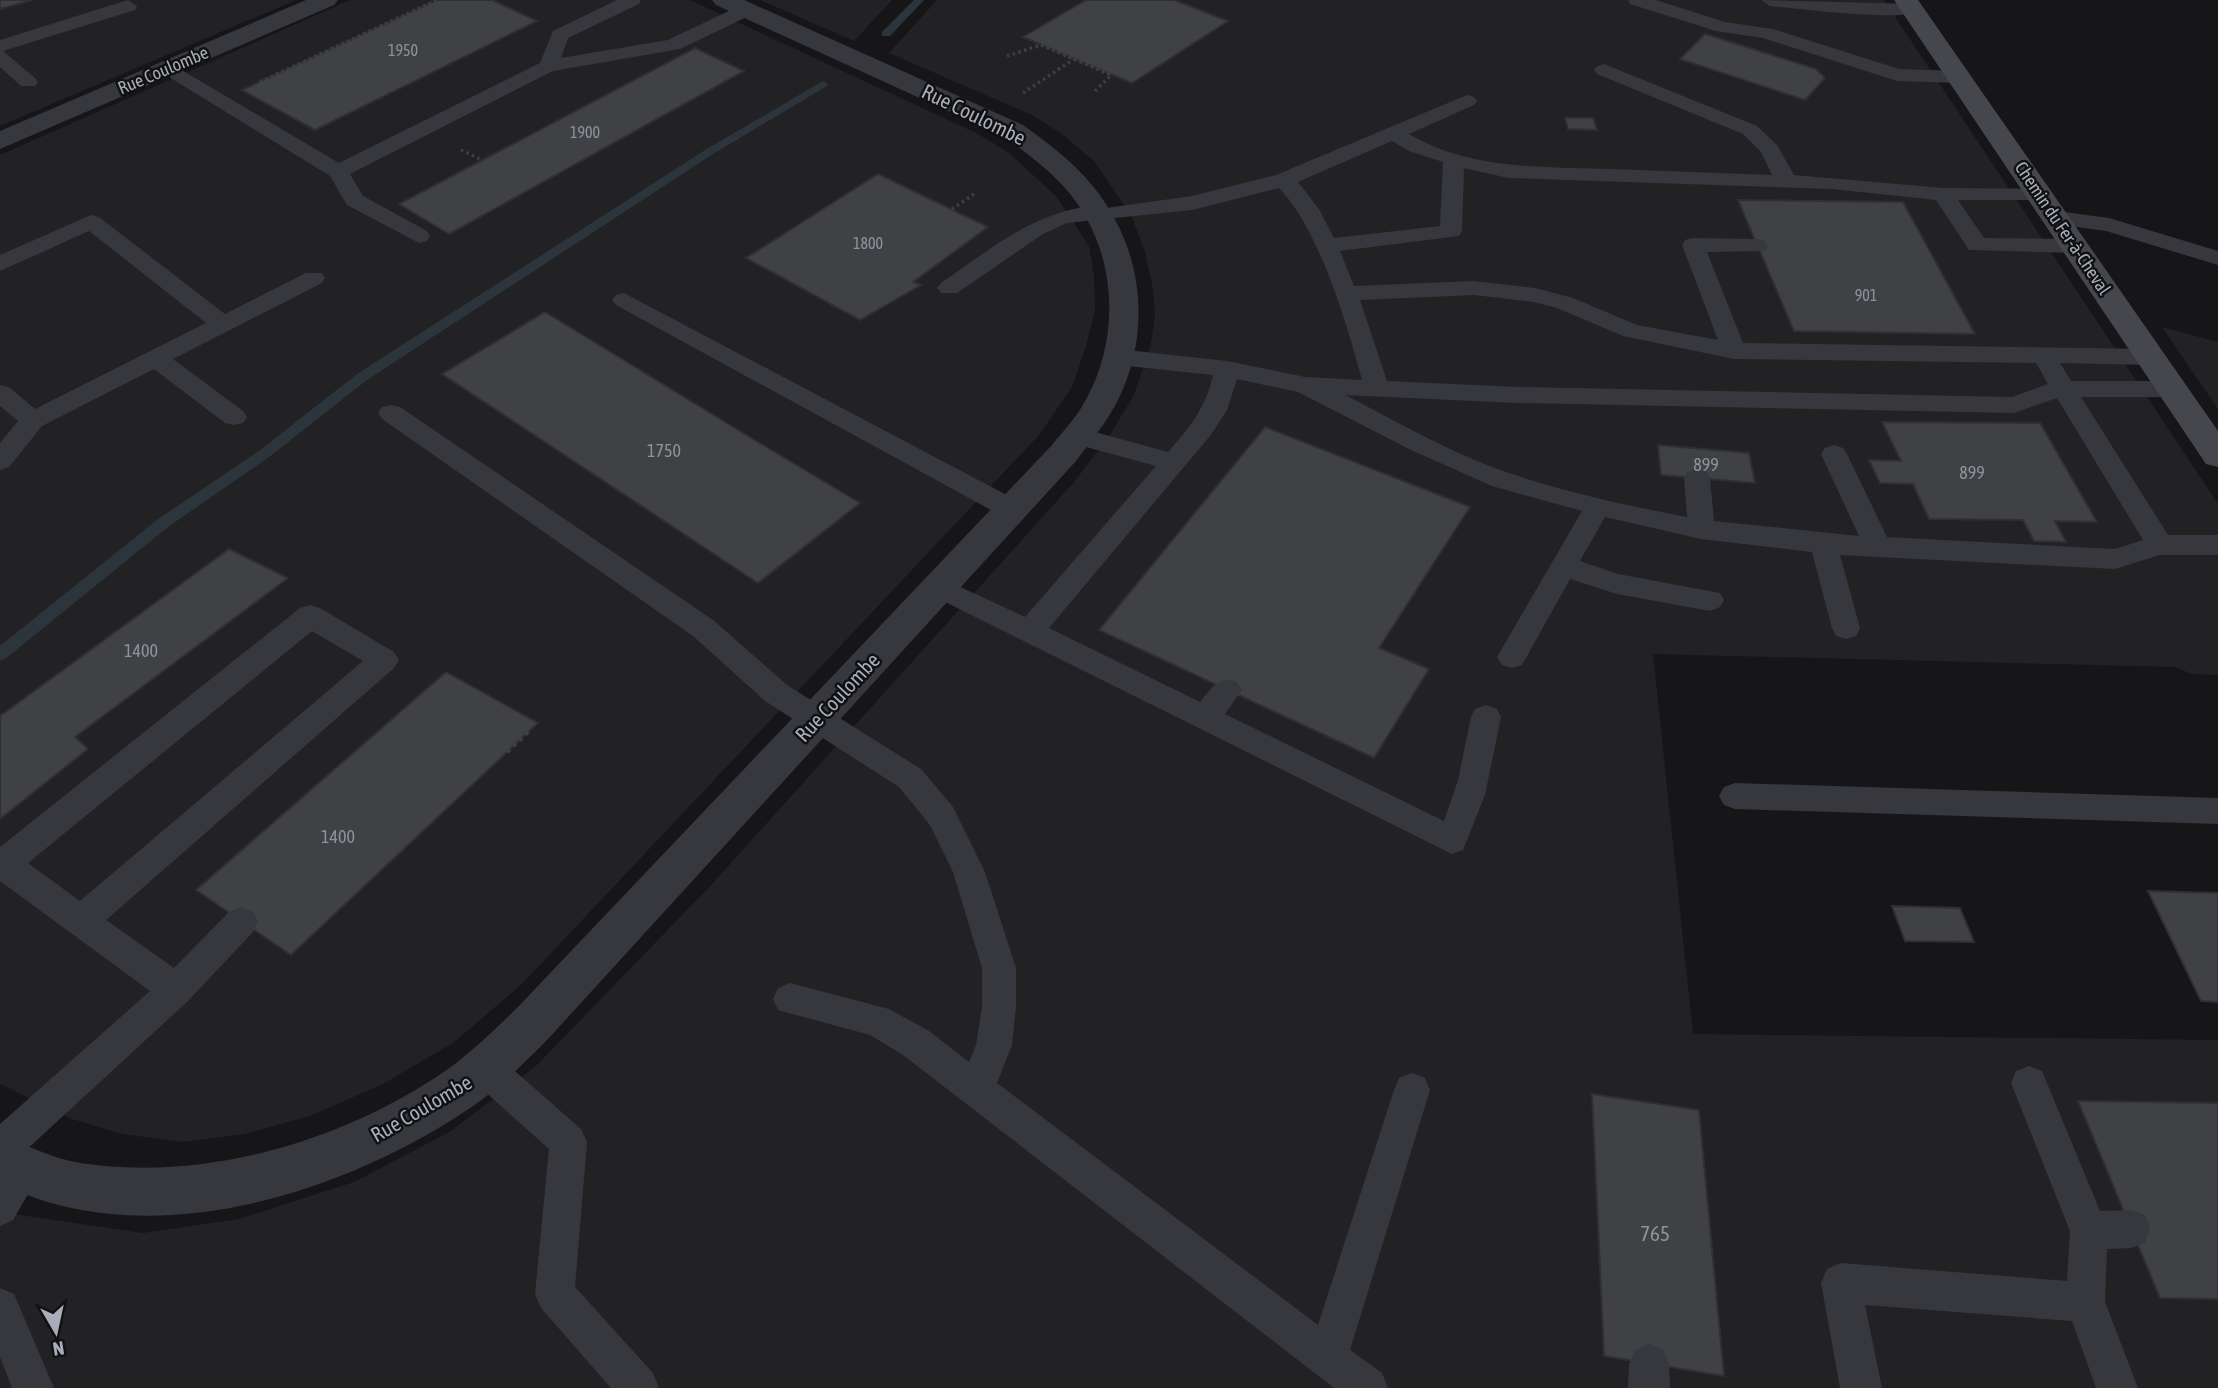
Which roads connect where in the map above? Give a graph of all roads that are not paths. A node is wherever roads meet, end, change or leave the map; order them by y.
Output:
1 (326, 0) edge
2 (632, 0) edge
3 (1637, 0) edge
4 (1770, 0) edge
5 (132, 2) edge
6 (1865, 4) edge
7 (735, 5) edge
8 (1910, 5) edge
9 (1766, 33) junction
10 (0, 46) edge
11 (1749, 48) dead end
12 (0, 56) edge
13 (548, 66) junction
14 (166, 69) junction
15 (1604, 70) dead end
16 (1959, 77) junction
17 (28, 82) dead end
18 (1468, 101) dead end
19 (1393, 133) junction
20 (0, 141) edge
21 (1454, 159) junction
22 (338, 172) junction
23 (1284, 180) junction
24 (1786, 181) junction
25 (1942, 194) junction
26 (2040, 194) junction
27 (1098, 213) junction
28 (2057, 218) junction
29 (419, 236) dead end
30 (1327, 246) junction
31 (1757, 246) dead end
32 (2076, 246) junction
33 (2218, 258) edge
34 (0, 264) edge
35 (314, 278) dead end
36 (949, 288) dead end
37 (1348, 293) junction
38 (624, 300) dead end
39 (223, 324) junction
40 (1734, 351) junction
41 (2044, 357) junction
42 (156, 358) junction
43 (1118, 358) junction
44 (2151, 358) junction
45 (1227, 369) junction
46 (1305, 385) junction
47 (1377, 388) junction
48 (2064, 389) junction
49 (2172, 389) junction
50 (0, 393) edge
51 (391, 413) dead end
52 (234, 417) dead end
53 (33, 421) junction
54 (1077, 436) junction
55 (1834, 454) dead end
56 (2218, 456) edge
57 (0, 461) edge
58 (1174, 462) junction
59 (1698, 478) dead end
60 (1598, 506) junction
61 (1011, 509) junction
62 (1701, 529) junction
63 (1823, 544) junction
64 (2160, 545) junction
65 (2218, 545) edge
66 (1878, 547) junction
67 (1563, 566) junction
68 (939, 587) junction
69 (1710, 600) dead end
70 (1846, 628) dead end
71 (1029, 632) junction
72 (1512, 657) dead end
73 (1227, 690) dead end
74 (1486, 717) dead end
75 (1206, 718) junction
76 (816, 720) junction
77 (1735, 796) dead end
78 (2218, 811) edge
79 (1, 864) edge
80 (81, 921) junction
81 (241, 922) dead end
82 (176, 990) junction
83 (790, 999) dead end
84 (486, 1069) junction
85 (2029, 1083) dead end
86 (976, 1089) junction
87 (1412, 1090) dead end
88 (8, 1159) edge
89 (0, 1207) edge
90 (2131, 1229) dead end
91 (2089, 1231) junction
92 (2085, 1302) junction
93 (0, 1308) edge
94 (1328, 1357) junction
95 (33, 1388) edge
96 (638, 1388) edge
97 (1367, 1388) edge
98 (1861, 1388) edge
99 (2117, 1388) edge

1 - 14 street, Rue Coulombe
2 - 13 lane
3 - 9 lane
4 - 6 lane
5 - 10 lane
6 - 8 lane
7 - 13 lane
7 - 27 street, Rue Coulombe
8 - 16 street, Chemin du Fer-à-Cheval
9 - 11 lane
9 - 16 lane
12 - 17 lane
13 - 22 lane
14 - 20 street, Rue Coulombe
14 - 22 lane
15 - 24 lane
16 - 26 street, Chemin du Fer-à-Cheval
18 - 19 lane
19 - 21 lane
19 - 23 lane
21 - 24 lane
21 - 30 lane
22 - 29 lane
23 - 27 lane
23 - 30 lane
24 - 25 lane
25 - 26 lane
25 - 32 lane
26 - 28 street, Chemin du Fer-à-Cheval
27 - 36 lane
27 - 43 street, Rue Coulombe
28 - 32 street, Chemin du Fer-à-Cheval
28 - 33 lane
30 - 37 lane
31 - 40 lane
32 - 44 street, Chemin du Fer-à-Cheval
34 - 39 lane
35 - 39 lane
37 - 40 lane
37 - 47 lane
38 - 61 lane
39 - 42 lane
40 - 41 lane
41 - 44 lane
41 - 48 lane
42 - 52 lane
42 - 53 lane
43 - 45 lane
43 - 54 street, Rue Coulombe
44 - 49 street, Chemin du Fer-à-Cheval
45 - 46 lane
45 - 58 lane
46 - 47 lane
46 - 60 lane
47 - 48 lane
48 - 49 lane
48 - 64 lane
49 - 56 street, Chemin du Fer-à-Cheval
50 - 53 lane
51 - 76 lane
53 - 57 lane
54 - 58 lane
54 - 61 street, Rue Coulombe
55 - 66 lane
58 - 71 lane
59 - 62 lane
60 - 62 lane
60 - 67 lane
61 - 68 street, Rue Coulombe
62 - 63 lane
63 - 66 lane
63 - 70 lane
64 - 65 lane
64 - 66 lane
67 - 69 lane
67 - 72 lane
68 - 71 lane
68 - 76 street, Rue Coulombe
71 - 75 lane
73 - 75 lane
74 - 75 lane
76 - 84 street, Rue Coulombe
76 - 86 lane
77 - 78 lane
79 - 80 lane
79 - 80 lane
80 - 82 lane
81 - 82 lane
82 - 88 lane
83 - 86 lane
84 - 88 street, Rue Coulombe
84 - 96 lane
85 - 91 lane
86 - 94 lane
87 - 94 lane
88 - 89 lane
90 - 91 lane
91 - 92 lane
92 - 98 lane
92 - 99 lane
93 - 95 lane
94 - 97 lane

